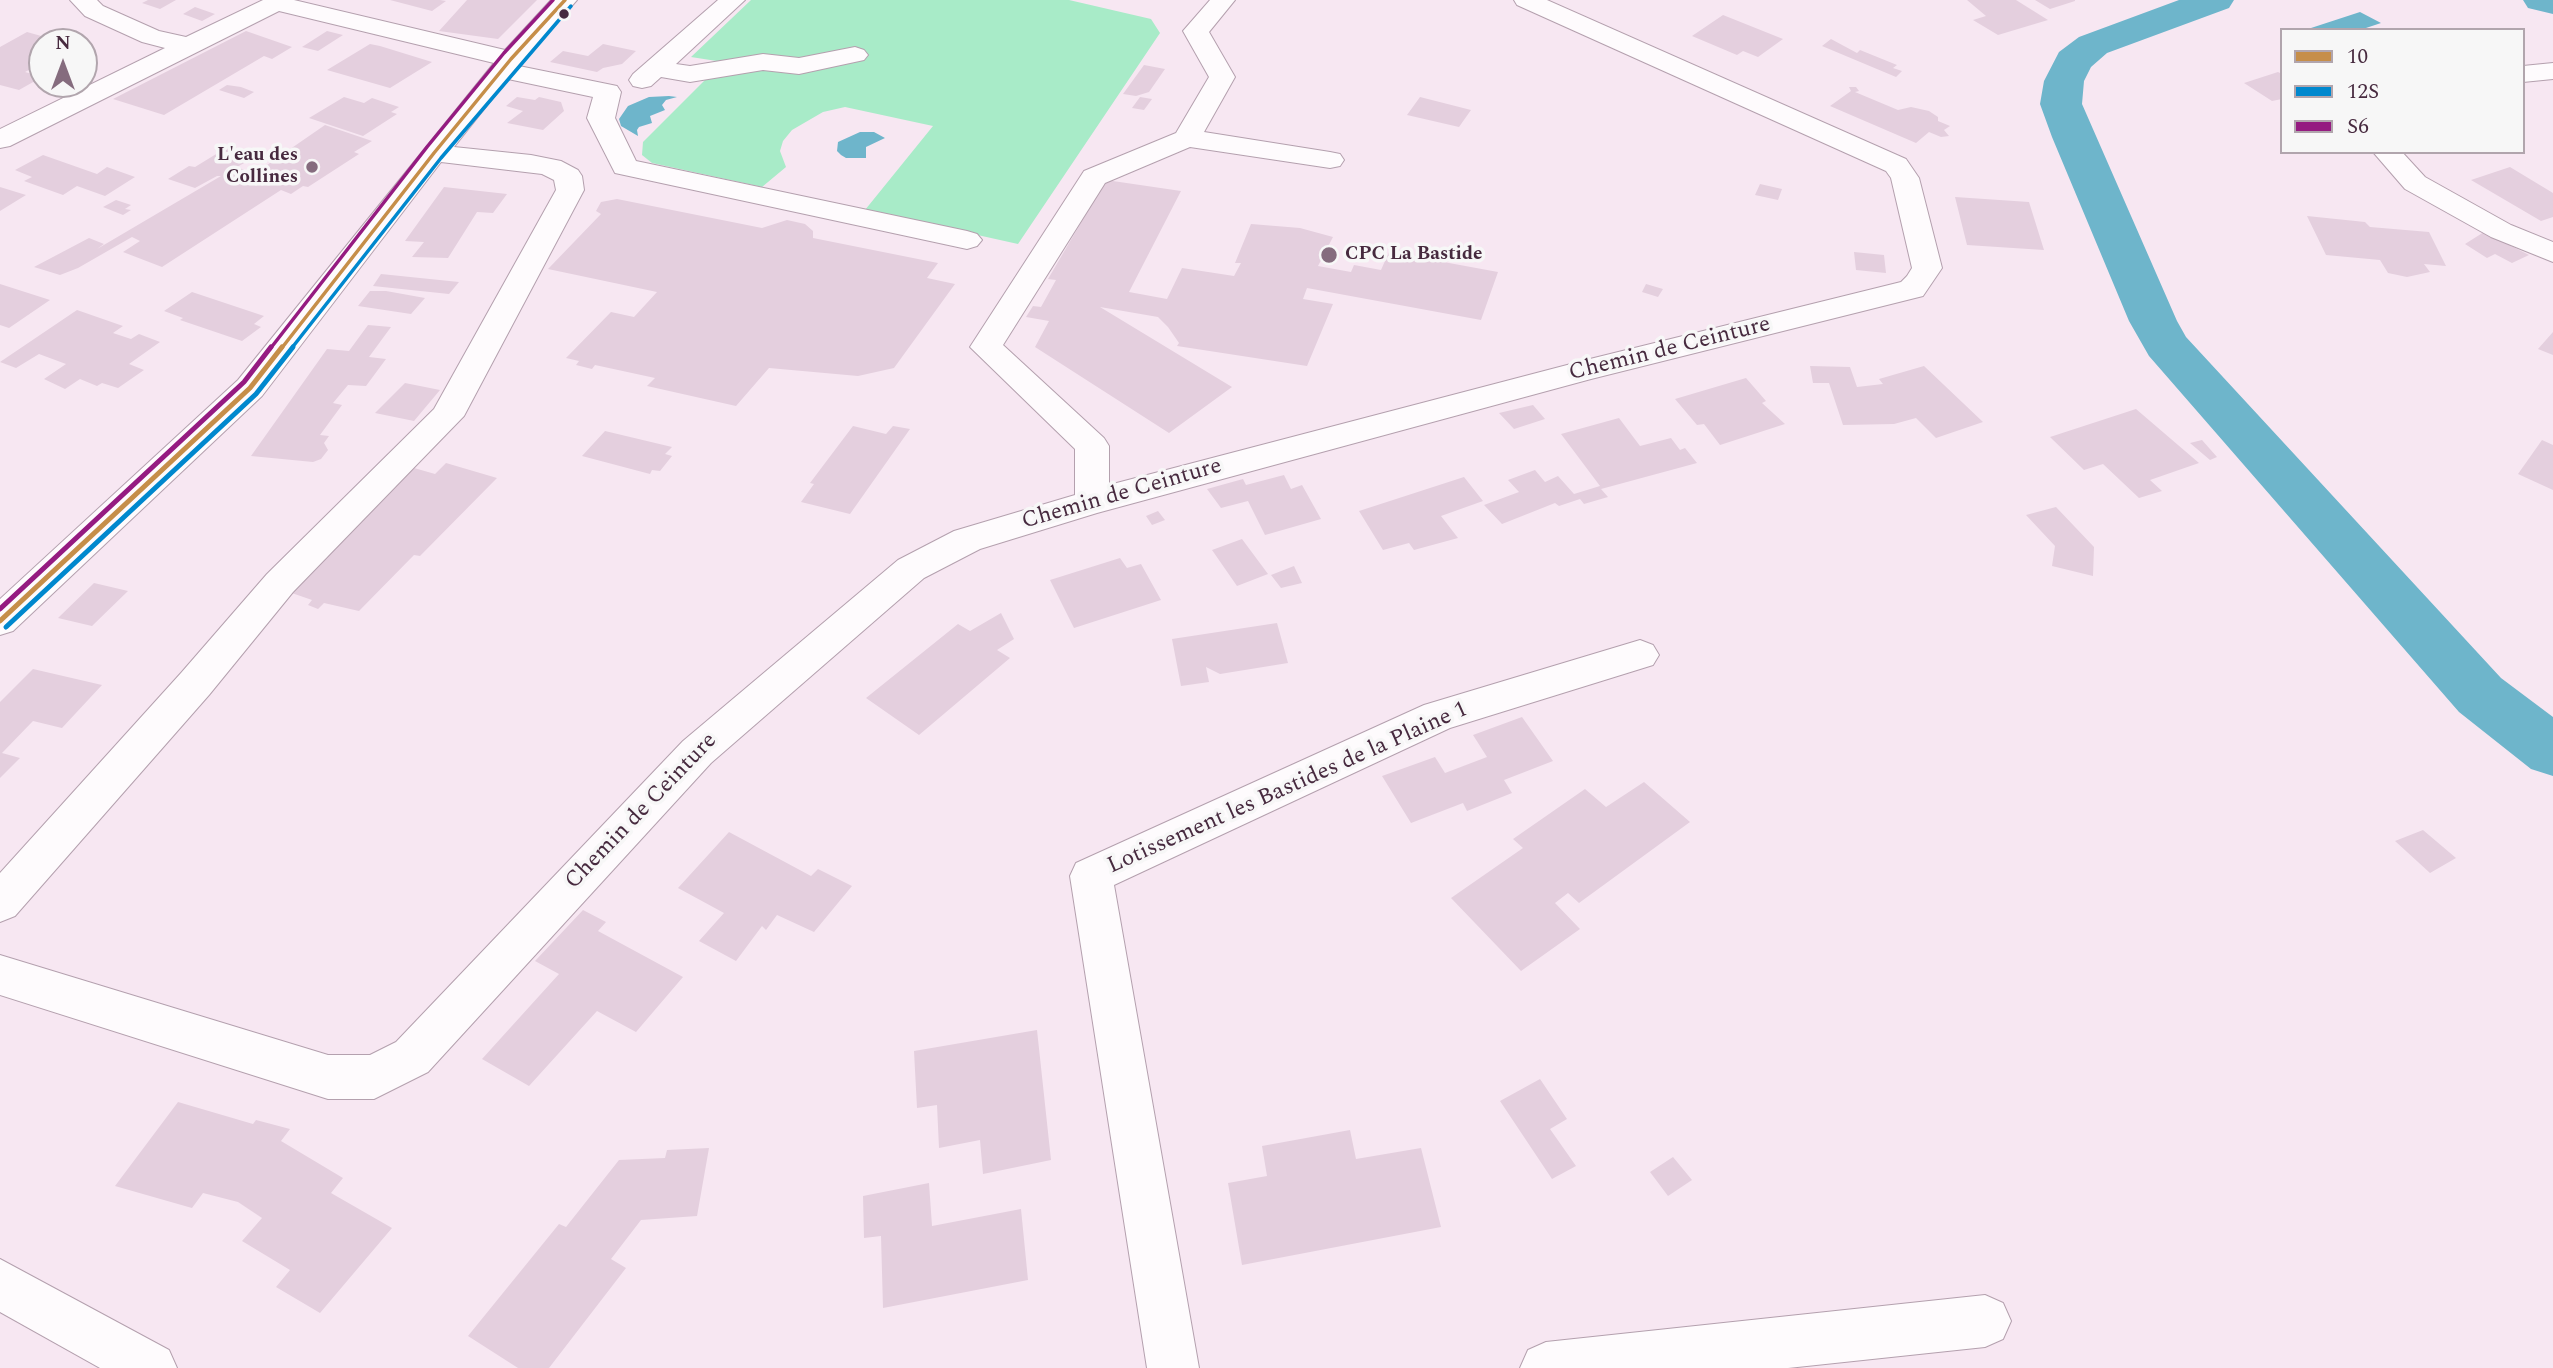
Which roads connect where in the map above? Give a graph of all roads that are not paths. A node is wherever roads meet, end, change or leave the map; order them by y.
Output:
1 (82, 0) edge
2 (565, 0) edge
3 (733, 0) edge
4 (1223, 0) edge
5 (1526, 0) edge
6 (279, 2) edge
7 (190, 46) junction
8 (855, 55) dead end
9 (506, 64) junction
10 (655, 68) junction
11 (2553, 71) edge
12 (2525, 74) edge
13 (608, 92) junction
14 (1187, 138) junction
15 (0, 140) edge
16 (434, 153) junction
17 (2389, 154) edge
18 (1330, 160) dead end
19 (967, 240) dead end
20 (2553, 253) edge
21 (1092, 502) junction
22 (0, 621) edge
23 (1640, 655) dead end
24 (0, 902) edge
25 (0, 975) edge
26 (0, 1284) edge
27 (1985, 1321) dead end
28 (151, 1368) edge
29 (1172, 1368) edge
30 (1546, 1368) edge

1 - 7 street
2 - 9 street
3 - 10 street
4 - 14 street
5 - 21 street, Chemin de Ceinture
6 - 7 street
6 - 9 street
7 - 15 street
8 - 10 street
9 - 13 street
9 - 16 street
10 - 13 street
11 - 12 street
13 - 19 street
14 - 18 street
14 - 21 street
16 - 22 street
16 - 24 street
17 - 20 street
21 - 25 street, Chemin de Ceinture
23 - 29 street, Lotissement les Bastides de la Plaine 1
26 - 28 street
27 - 30 street

